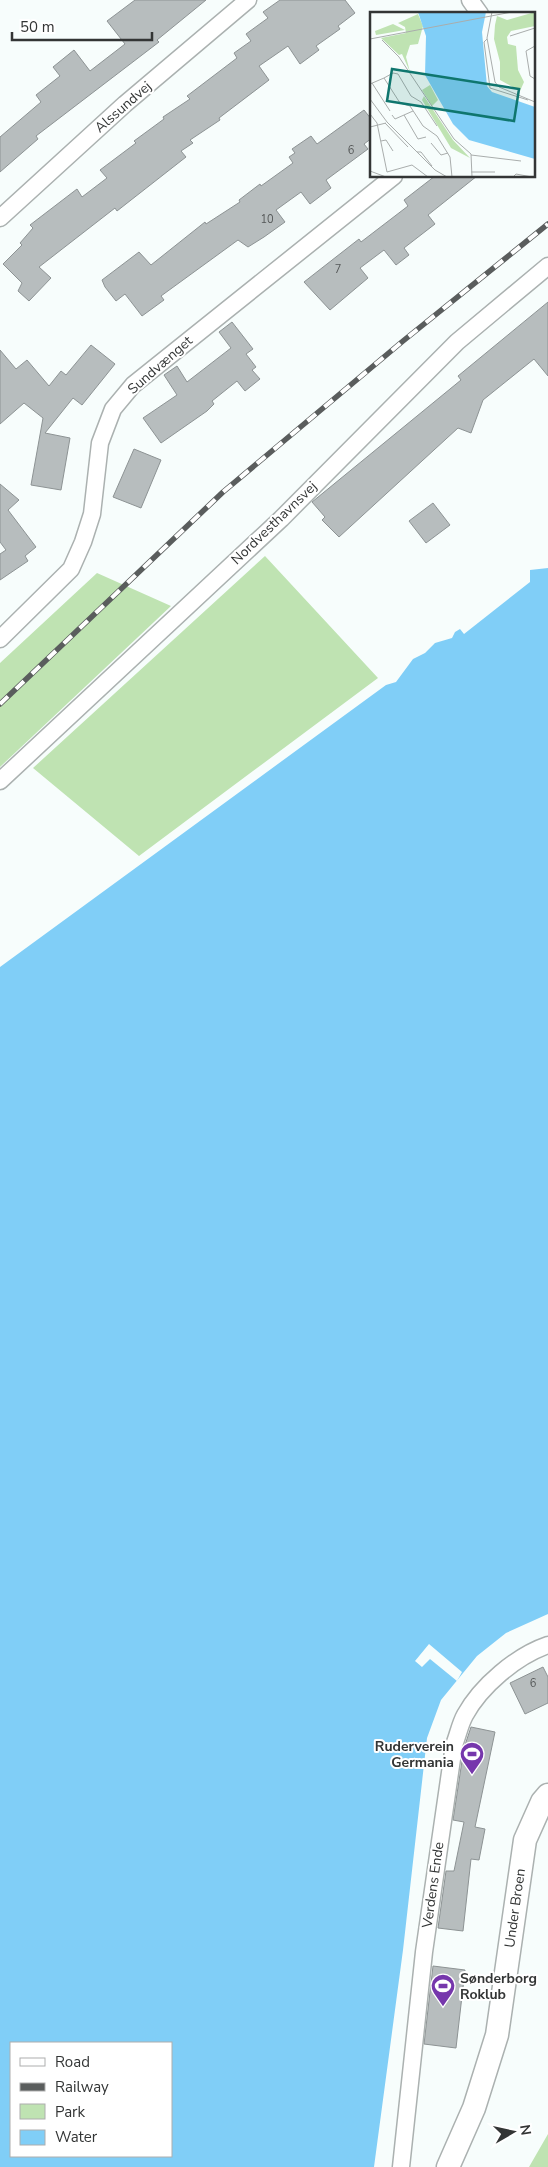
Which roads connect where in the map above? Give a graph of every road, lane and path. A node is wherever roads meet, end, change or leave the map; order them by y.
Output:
1 (248, 0) edge
2 (470, 0) edge
3 (479, 12) edge
4 (392, 178) edge
5 (0, 218) edge
6 (548, 266) edge
7 (0, 639) edge
8 (0, 781) edge
9 (548, 1645) edge
10 (548, 1795) edge
11 (401, 2167) edge
12 (448, 2167) edge

1 - 5 street, Alssundvej
2 - 3 street
4 - 7 street, Sundvænget
6 - 8 street, Nordvesthavnsvej
9 - 11 street, Verdens Ende
10 - 12 street, Under Broen

